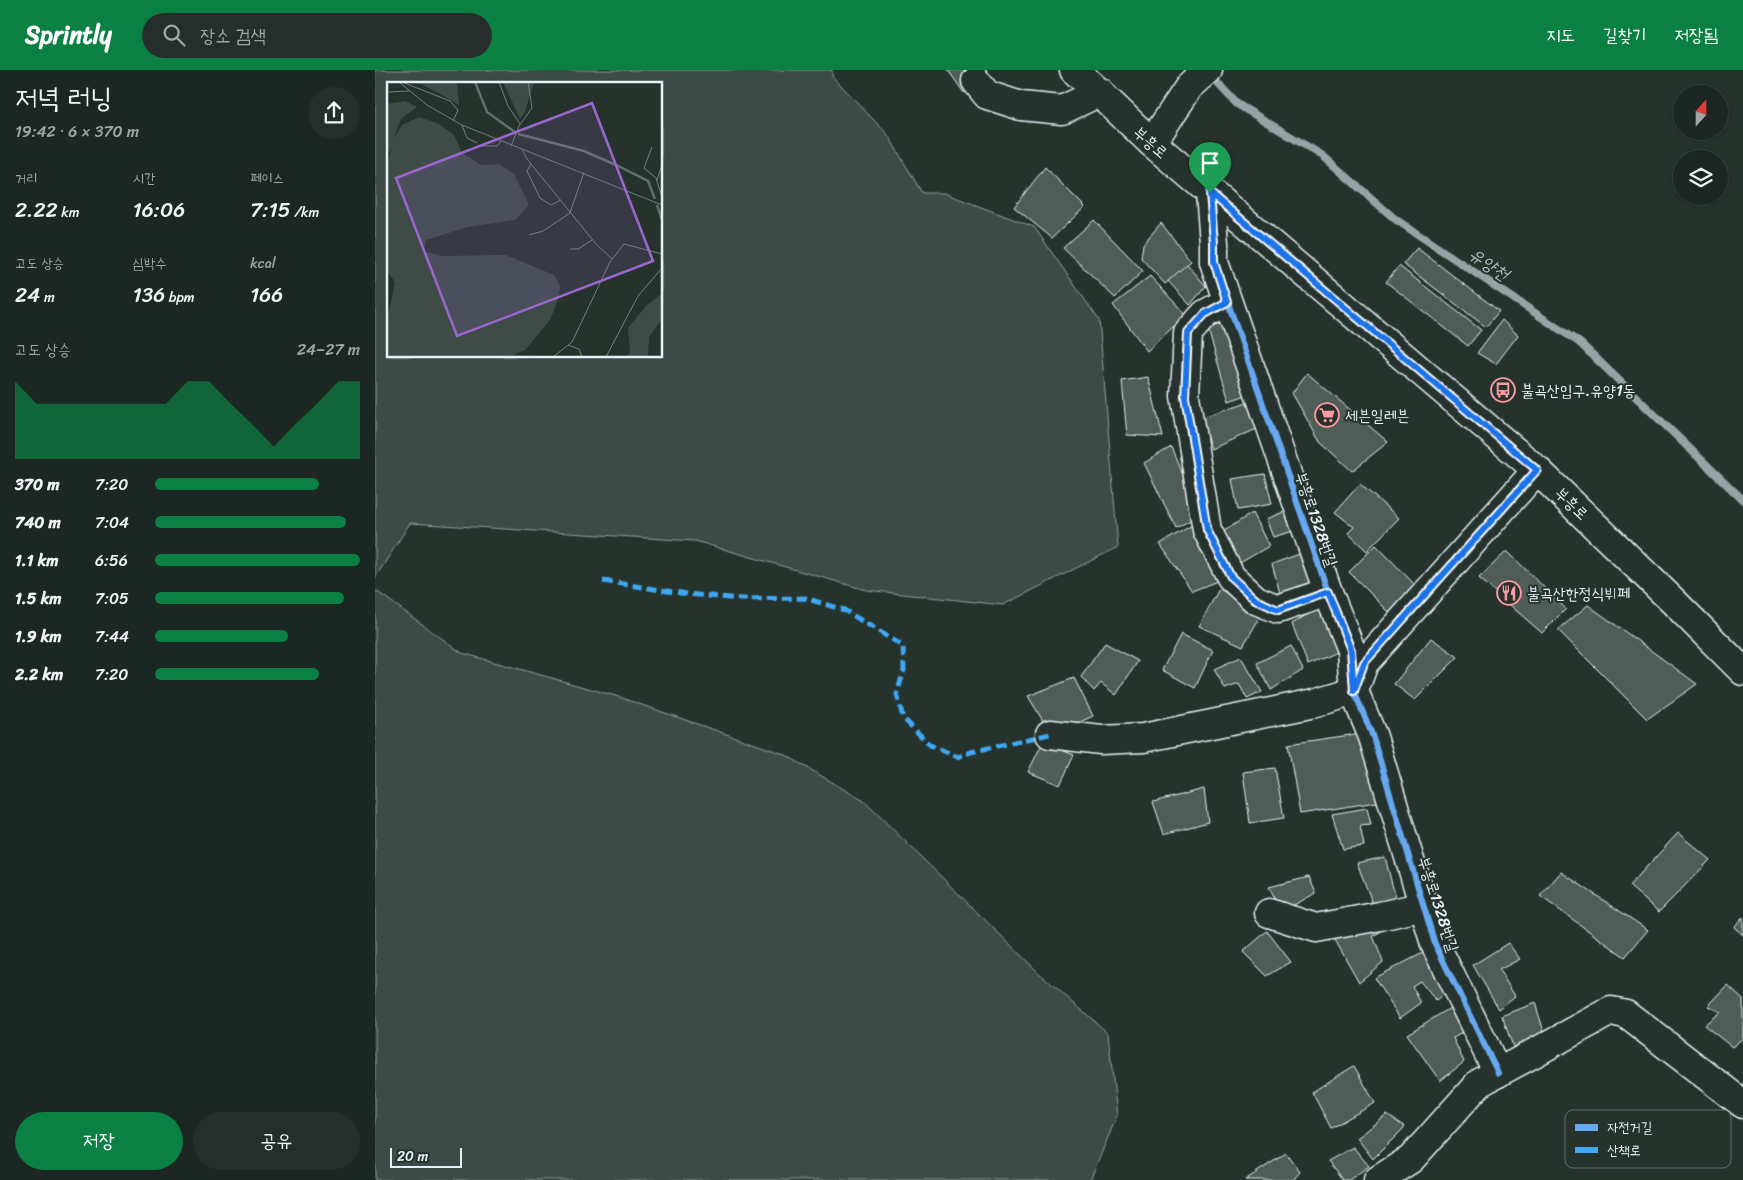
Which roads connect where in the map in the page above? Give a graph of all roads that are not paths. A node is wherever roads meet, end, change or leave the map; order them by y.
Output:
1 (1074, 70) edge
2 (1198, 78) edge
3 (976, 81) dead end
4 (1100, 92) junction
5 (1152, 144) junction
6 (1210, 193) junction
7 (1227, 302) junction
8 (1537, 470) junction
9 (1328, 592) junction
10 (1743, 671) edge
11 (1354, 691) junction
12 (1051, 734) dead end
13 (1424, 906) junction
14 (1269, 913) dead end
15 (1498, 1074) junction
16 (1743, 1104) edge
17 (1378, 1180) edge

1 - 4 street, 부흥로
2 - 5 street
3 - 4 street
4 - 5 street, 부흥로
5 - 6 street, 부흥로
6 - 7 street, 부흥로1328번길
6 - 8 street, 부흥로
7 - 9 street, 부흥로1328번길
7 - 9 street
8 - 10 street, 부흥로
8 - 11 street
9 - 11 street, 부흥로1328번길
11 - 12 street
11 - 13 street, 부흥로1328번길
13 - 14 street
13 - 15 street, 부흥로1328번길
15 - 16 street
15 - 17 street

